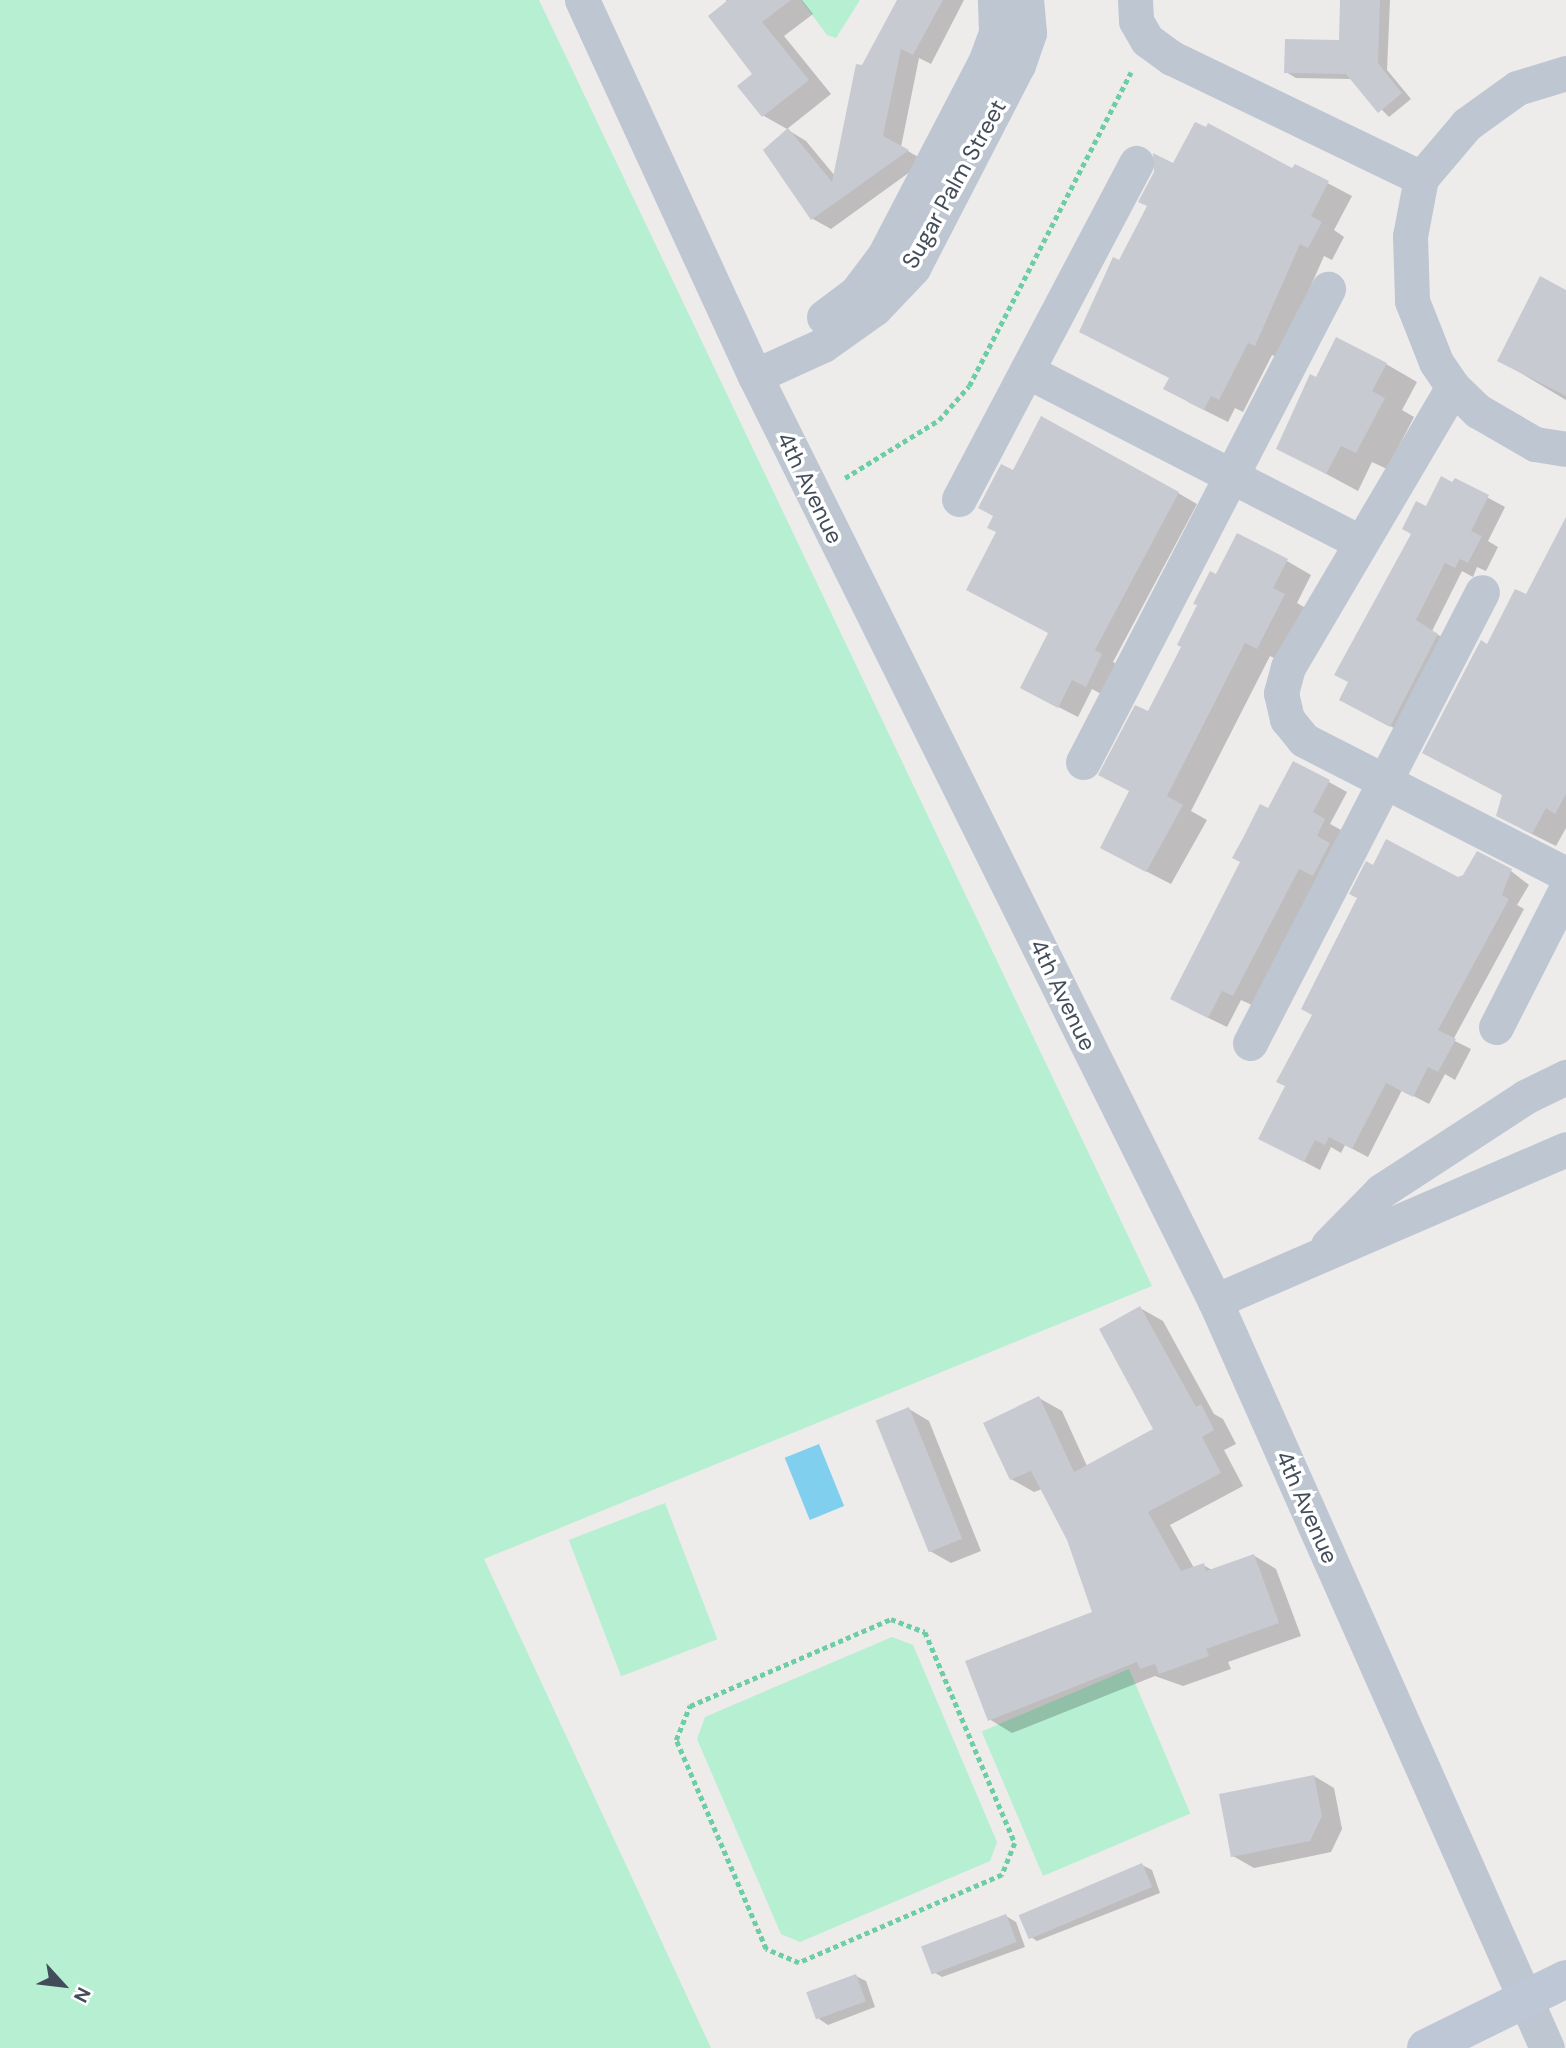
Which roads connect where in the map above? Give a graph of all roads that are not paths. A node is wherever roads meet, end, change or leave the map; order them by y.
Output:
1 (582, 0) edge
2 (995, 0) edge
3 (1027, 0) edge
4 (1135, 0) edge
5 (1566, 74) edge
6 (1136, 163) dead end
7 (1421, 178) junction
8 (1328, 289) dead end
9 (750, 366) junction
10 (1027, 371) junction
11 (1453, 387) junction
12 (1566, 449) edge
13 (1231, 475) junction
14 (959, 499) dead end
15 (1360, 542) junction
16 (1482, 592) dead end
17 (1083, 762) dead end
18 (1385, 780) junction
19 (1566, 874) edge
20 (1566, 889) edge
21 (1496, 1027) dead end
22 (1250, 1043) dead end
23 (1566, 1077) edge
24 (1566, 1149) edge
25 (1319, 1256) junction
26 (1215, 1301) junction
27 (1566, 1979) edge
28 (1526, 1999) junction
29 (1426, 2048) edge
30 (1547, 2048) edge

1 - 9 street, 4th Avenue
2 - 9 street, Sugar Palm Street
3 - 9 street, Sugar Palm Street
4 - 7 street
5 - 7 street
6 - 10 street
7 - 11 street
8 - 13 street
9 - 26 street, 4th Avenue
10 - 13 street
10 - 14 street
11 - 12 street
11 - 15 street
13 - 15 street
13 - 17 street
15 - 18 street
16 - 18 street
18 - 19 street
18 - 22 street
20 - 21 street
23 - 25 street
24 - 25 street
25 - 26 street
26 - 28 street, 4th Avenue
27 - 28 main road
28 - 29 main road
28 - 30 street, 4th Avenue

